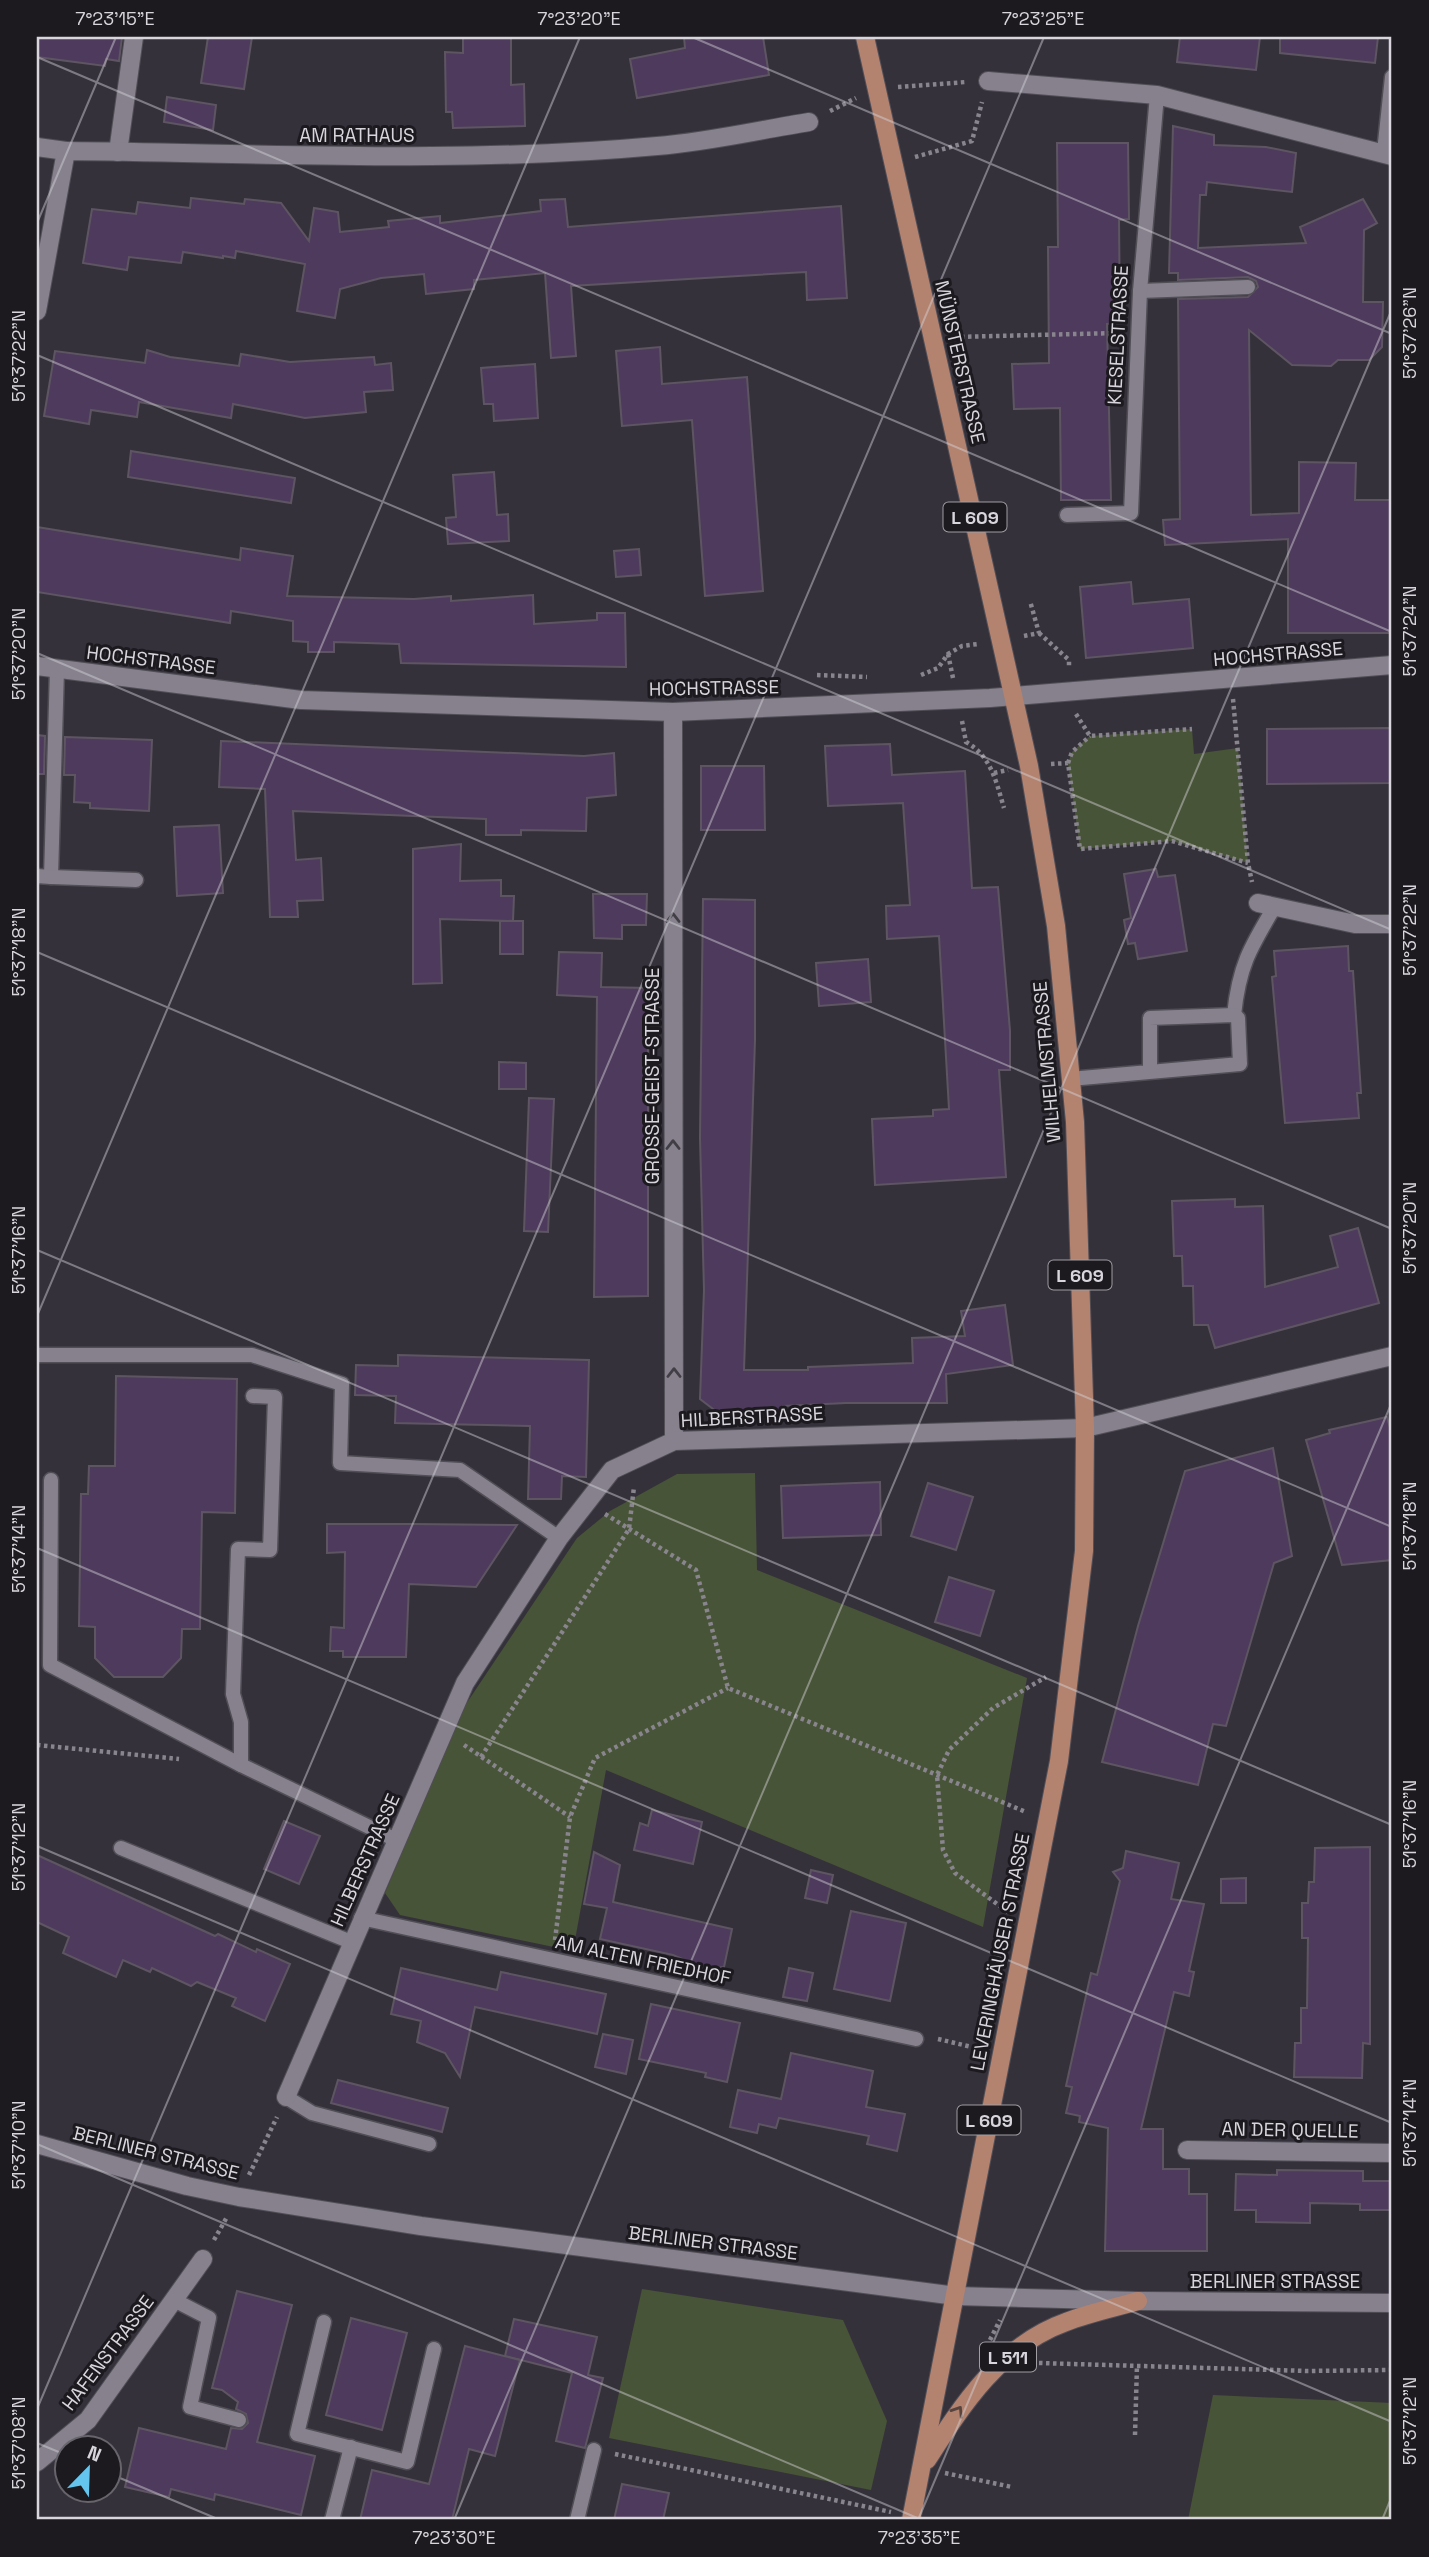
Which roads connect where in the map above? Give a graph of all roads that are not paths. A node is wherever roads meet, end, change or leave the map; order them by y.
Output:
1 (134, 37) edge
2 (864, 37) edge
3 (1392, 77) edge
4 (988, 81) road end
5 (1157, 95) junction
6 (809, 122) road end
7 (37, 147) edge
8 (66, 151) junction
9 (118, 152) junction
10 (1388, 154) edge
11 (1248, 287) dead end
12 (1140, 291) junction
13 (37, 311) edge
14 (1067, 515) dead end
15 (1392, 665) edge
16 (37, 666) edge
17 (57, 669) junction
18 (1014, 697) junction
19 (673, 712) junction
20 (44, 876) edge
21 (136, 880) dead end
22 (1266, 905) joint
23 (1392, 924) edge
24 (1234, 1015) junction
25 (1150, 1070) junction
26 (1070, 1079) junction
27 (37, 1355) edge
28 (1392, 1356) edge
29 (253, 1396) dead end
30 (1085, 1428) junction
31 (674, 1441) junction
32 (51, 1480) dead end
33 (559, 1538) junction
34 (241, 1765) junction
35 (396, 1840) junction
36 (121, 1848) dead end
37 (361, 1918) junction
38 (351, 1942) junction
39 (916, 2039) road end
40 (286, 2097) joint
41 (37, 2144) edge
42 (429, 2144) dead end
43 (1187, 2150) dead end
44 (1392, 2153) edge
45 (203, 2259) dead end
46 (956, 2296) junction
47 (174, 2300) junction
48 (1138, 2301) junction
49 (1392, 2303) edge
50 (324, 2322) dead end
51 (434, 2349) dead end
52 (239, 2420) dead end
53 (351, 2448) junction
54 (594, 2450) road end
55 (37, 2462) edge
56 (921, 2469) junction
57 (911, 2518) edge
58 (332, 2520) edge
59 (577, 2520) edge

1 - 9 street
2 - 18 main road, MÜNSTERSTRASSE / L 609
3 - 10 lane
4 - 5 street
5 - 10 street
5 - 12 lane, KIESELSTRASSE
6 - 9 street, AM RATHAUS
7 - 8 street, AM RATHAUS
8 - 9 street, AM RATHAUS
8 - 13 street
11 - 12 lane
12 - 14 lane, KIESELSTRASSE
15 - 18 street, HOCHSTRASSE
16 - 17 street, HOCHSTRASSE
17 - 19 street, HOCHSTRASSE
17 - 20 lane
18 - 19 street, HOCHSTRASSE
18 - 26 main road, WILHELMSTRASSE / L 609
31 -> 19 street, GROSSE-GEIST-STRASSE
20 - 21 lane
22 - 23 street
22 - 24 lane
24 - 25 lane
24 - 25 lane
25 - 26 lane
26 - 30 main road, WILHELMSTRASSE / L 609
27 - 33 lane
28 - 30 street, HILBERSTRASSE
29 - 34 lane
30 - 31 street, HILBERSTRASSE
30 - 46 main road, LEVERINGHÄUSER STRASSE / L 609
31 - 33 street, HILBERSTRASSE
32 - 34 lane
33 - 35 street, HILBERSTRASSE
34 - 35 lane
35 - 37 street, HILBERSTRASSE
36 - 38 lane
37 - 38 street, HILBERSTRASSE
37 - 39 lane, AM ALTEN FRIEDHOF
38 - 40 street, HILBERSTRASSE
40 - 42 lane
41 - 46 street, BERLINER STRASSE / L 511
43 - 44 street, AN DER QUELLE
45 - 47 street, HAFENSTRASSE
46 - 48 street, BERLINER STRASSE / L 511
46 - 56 main road, LEVERINGHÄUSER STRASSE / L 609
47 - 52 lane
47 - 55 street, HAFENSTRASSE
48 - 49 street, BERLINER STRASSE / L 511
56 -> 48 main road, L 511
50 - 53 lane
51 - 53 lane
53 - 58 lane
54 - 59 lane
56 - 57 main road, LEVERINGHÄUSER STRASSE / L 609

